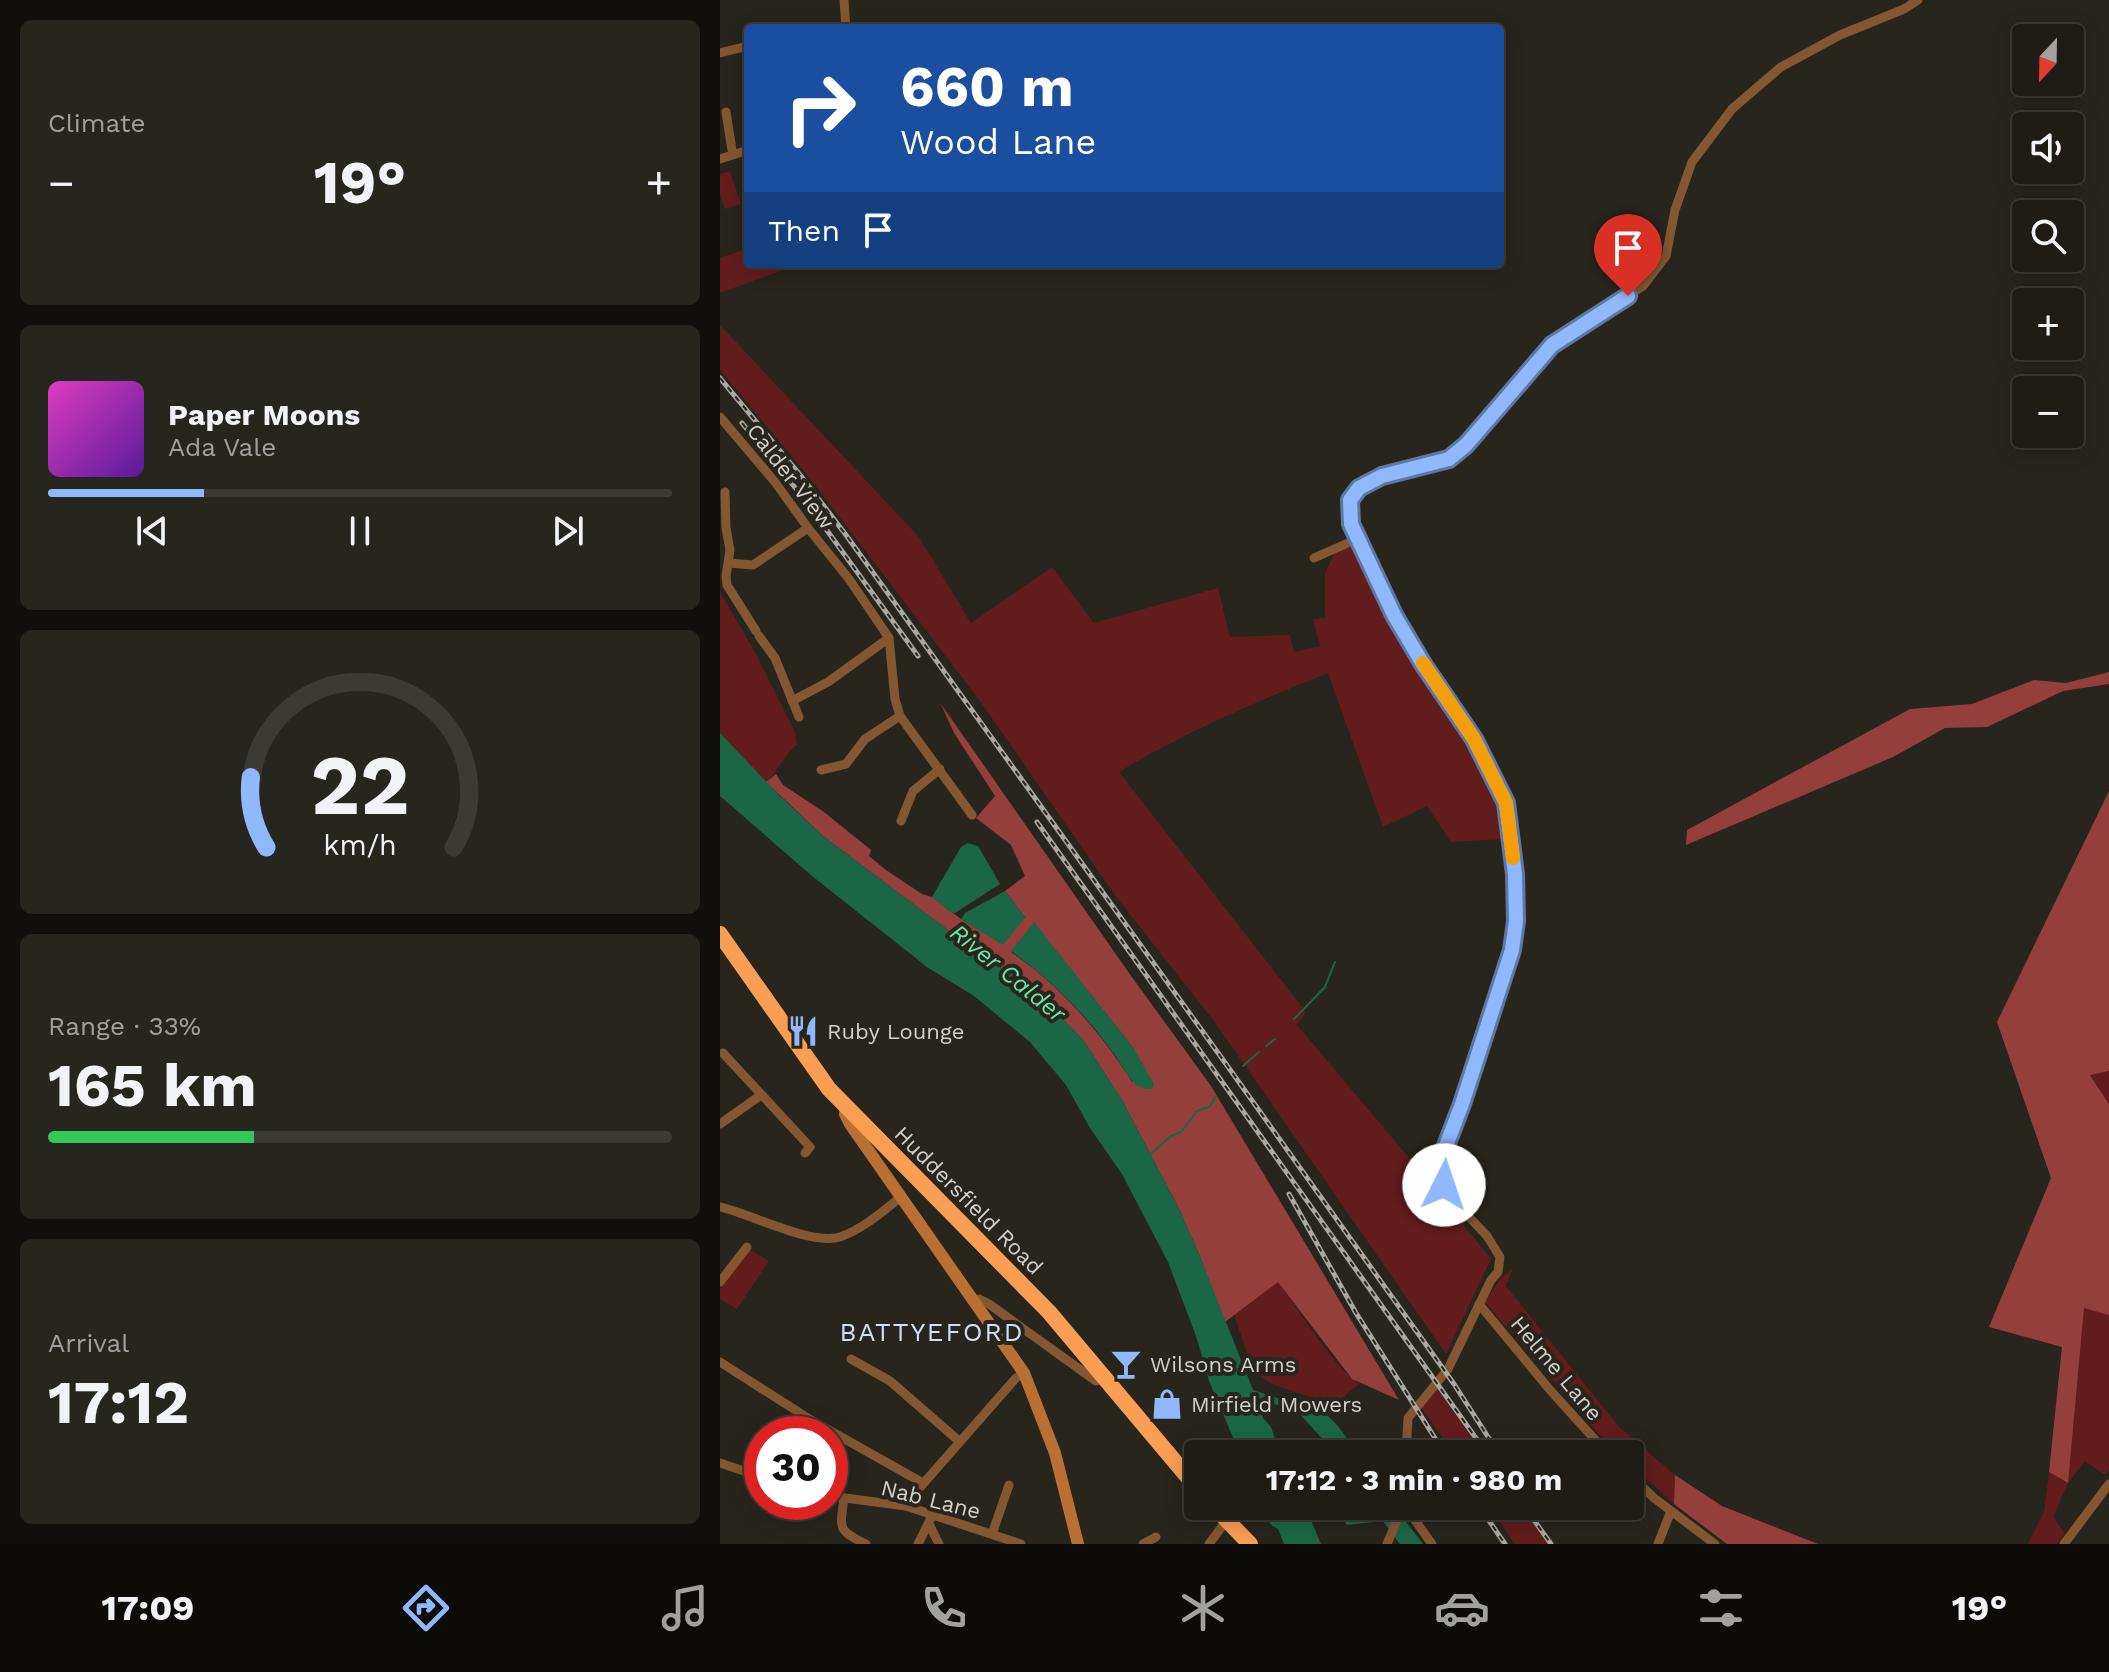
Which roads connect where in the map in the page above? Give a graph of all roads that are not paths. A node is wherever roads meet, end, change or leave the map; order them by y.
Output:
1 (844, 0) edge
2 (1918, 0) edge
3 (846, 24) edge
4 (744, 47) edge
5 (720, 53) edge
6 (738, 110) dead end
7 (723, 113) edge
8 (732, 150) dead end
9 (744, 151) edge
10 (720, 159) edge
11 (720, 417) edge
12 (725, 492) dead end
13 (808, 528) junction
14 (1357, 539) junction
15 (1314, 558) dead end
16 (729, 563) junction
17 (889, 638) junction
18 (792, 701) junction
19 (900, 716) junction
20 (799, 717) dead end
21 (940, 769) junction
22 (821, 770) dead end
23 (972, 815) dead end
24 (901, 821) dead end
25 (720, 934) edge
26 (723, 1053) dead end
27 (761, 1095) junction
28 (846, 1108) junction
29 (720, 1124) edge
30 (805, 1153) dead end
31 (902, 1196) junction
32 (720, 1207) edge
33 (747, 1247) dead end
34 (720, 1282) edge
35 (975, 1301) junction
36 (1479, 1304) junction
37 (851, 1359) dead end
38 (720, 1362) edge
39 (1024, 1373) junction
40 (1104, 1377) junction
41 (1407, 1440) edge
42 (1595, 1440) edge
43 (959, 1441) junction
44 (720, 1463) edge
45 (744, 1471) edge
46 (1184, 1472) edge
47 (923, 1483) junction
48 (2109, 1484) edge
49 (1009, 1485) dead end
50 (1644, 1487) edge
51 (848, 1499) edge
52 (906, 1506) junction
53 (1671, 1511) junction
54 (931, 1519) junction
55 (841, 1520) edge
56 (1398, 1520) edge
57 (1413, 1520) edge
58 (1226, 1521) joint
59 (992, 1534) junction
60 (1156, 1537) dead end
61 (1389, 1542) edge
62 (866, 1544) edge
63 (918, 1544) edge
64 (939, 1544) edge
65 (1021, 1544) edge
66 (1078, 1544) edge
67 (1143, 1544) edge
68 (1209, 1544) edge
69 (1250, 1544) edge
70 (1432, 1544) edge
71 (1658, 1544) edge
72 (1715, 1544) edge
73 (2064, 1544) edge

1 - 3 street
2 - 14 street
4 - 5 street
6 - 7 street
7 - 8 street
9 - 10 street
11 - 13 street, Calder View
12 - 16 street
13 - 16 street
13 - 17 street, Calder View
14 - 15 street
14 - 36 street
16 - 18 street
17 - 18 street
17 - 19 street
18 - 20 street
19 - 21 street
19 - 22 street
21 - 23 street
21 - 24 street
25 - 28 highway, Huddersfield Road
26 - 27 street
27 - 29 street
27 - 30 street
28 - 31 street
28 - 40 highway, Huddersfield Road
31 - 32 street
31 - 35 street
33 - 34 street
35 - 39 street
35 - 40 street
36 - 41 street
36 - 42 street, Helme Lane
37 - 43 street
38 - 47 street
39 - 43 street
39 - 66 street
40 - 46 highway, Huddersfield Road
43 - 47 street
44 - 45 street
47 - 52 street
48 - 73 street
49 - 59 street
50 - 53 street
51 - 52 street, Nab Lane
52 - 54 street, Nab Lane
53 - 71 street
53 - 72 street
54 - 59 street, Nab Lane
54 - 63 street
54 - 64 street
55 - 62 street
56 - 61 street
57 - 70 street
58 - 68 street
58 - 69 highway
59 - 65 street, Nab Lane
60 - 67 street

